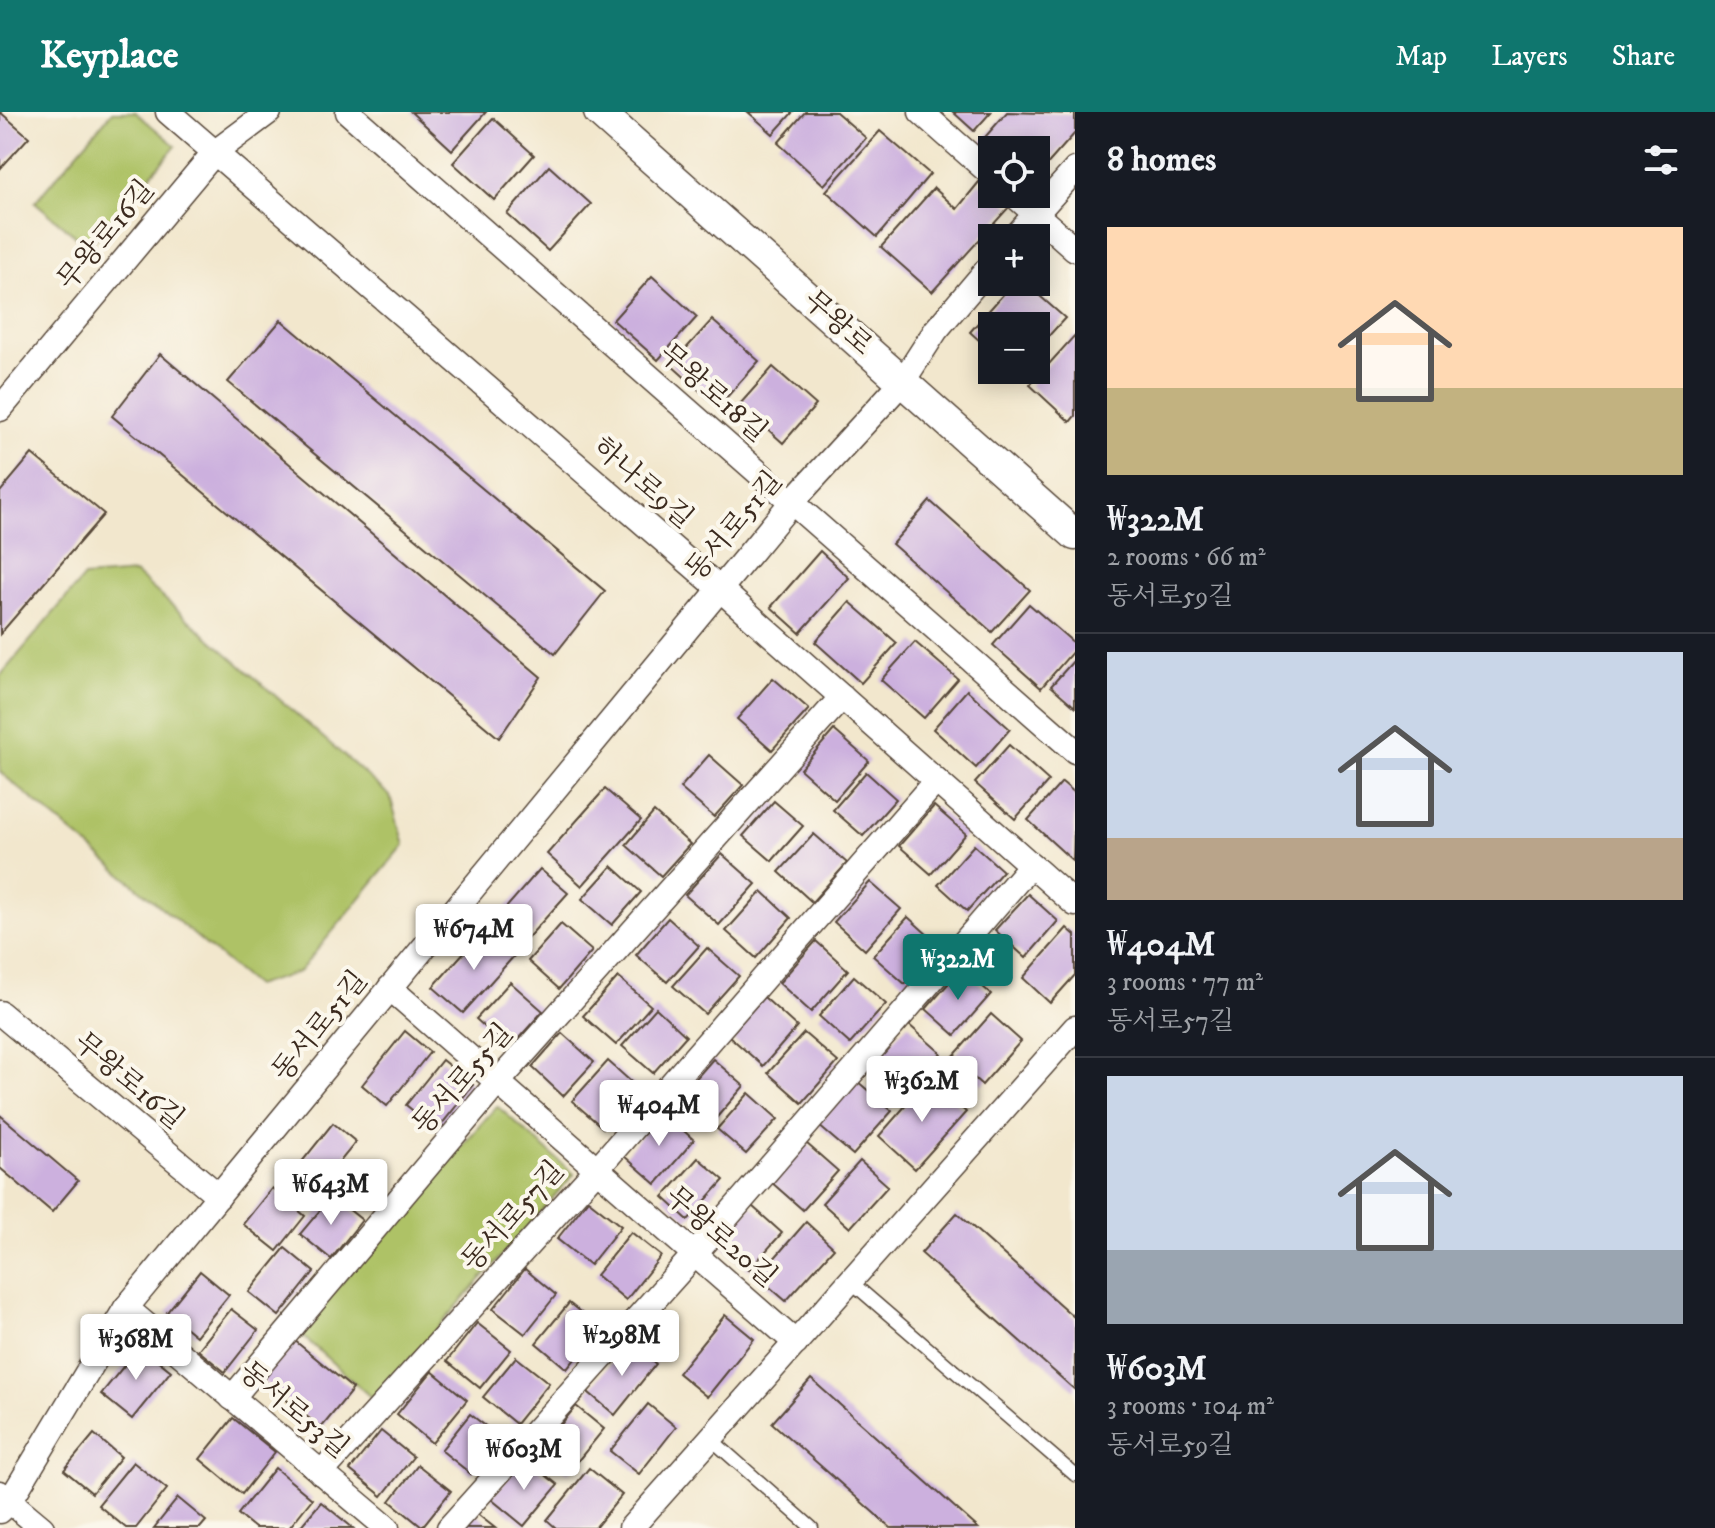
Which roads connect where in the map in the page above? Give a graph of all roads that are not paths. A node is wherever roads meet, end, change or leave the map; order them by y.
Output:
1 (168, 112) edge
2 (269, 112) edge
3 (348, 112) edge
4 (921, 112) edge
5 (605, 115) edge
6 (214, 153) junction
7 (978, 163) edge
8 (1075, 170) edge
9 (1029, 208) edge
10 (1035, 213) junction
11 (1026, 224) edge
12 (1075, 249) edge
13 (978, 280) edge
14 (903, 381) junction
15 (0, 409) edge
16 (792, 502) junction
17 (1075, 535) edge
18 (720, 589) junction
19 (842, 697) junction
20 (1075, 751) edge
21 (936, 781) junction
22 (1031, 865) junction
23 (1075, 904) edge
24 (390, 988) junction
25 (0, 1013) edge
26 (1075, 1028) edge
27 (498, 1082) junction
28 (597, 1169) junction
29 (219, 1196) junction
30 (695, 1254) junction
31 (850, 1281) junction
32 (126, 1308) junction
33 (796, 1343) junction
34 (232, 1398) junction
35 (711, 1439) junction
36 (321, 1473) junction
37 (1075, 1475) edge
38 (3, 1502) edge
39 (42, 1528) edge
40 (387, 1528) edge
41 (449, 1528) edge
42 (631, 1528) edge
43 (812, 1528) edge

1 - 6 street, 하나로9길
2 - 6 street, 무왕로16길
3 - 16 street, 무왕로18길
4 - 7 street
5 - 14 street, 무왕로
6 - 15 street, 무왕로16길
6 - 18 street, 하나로9길
8 - 10 street
9 - 10 street
10 - 11 street
10 - 12 street
13 - 14 street, 동서로51길
14 - 16 street, 동서로51길
14 - 17 street, 무왕로
16 - 18 street, 동서로51길
16 - 20 street, 무왕로18길
18 - 19 street, 하나로9길
18 - 24 street, 동서로51길
19 - 21 street, 하나로9길
19 - 27 street, 동서로55길
21 - 22 street, 하나로9길
21 - 28 street, 동서로57길
22 - 23 street, 하나로9길
22 - 30 street
24 - 27 street, 무왕로20길
24 - 29 street, 동서로51길
25 - 29 street, 무왕로16길
26 - 31 street
27 - 28 street, 무왕로20길
27 - 34 street, 동서로55길
28 - 30 street, 무왕로20길
28 - 36 street, 동서로57길
29 - 32 street, 동서로51길
30 - 33 street, 무왕로20길
30 - 41 street
31 - 33 street
31 - 37 lane
32 - 34 street, 동서로53길
32 - 38 street, 동서로51길
33 - 35 street
34 - 36 street, 동서로53길
35 - 42 street
35 - 43 lane
36 - 40 street, 동서로53길
38 - 39 street

